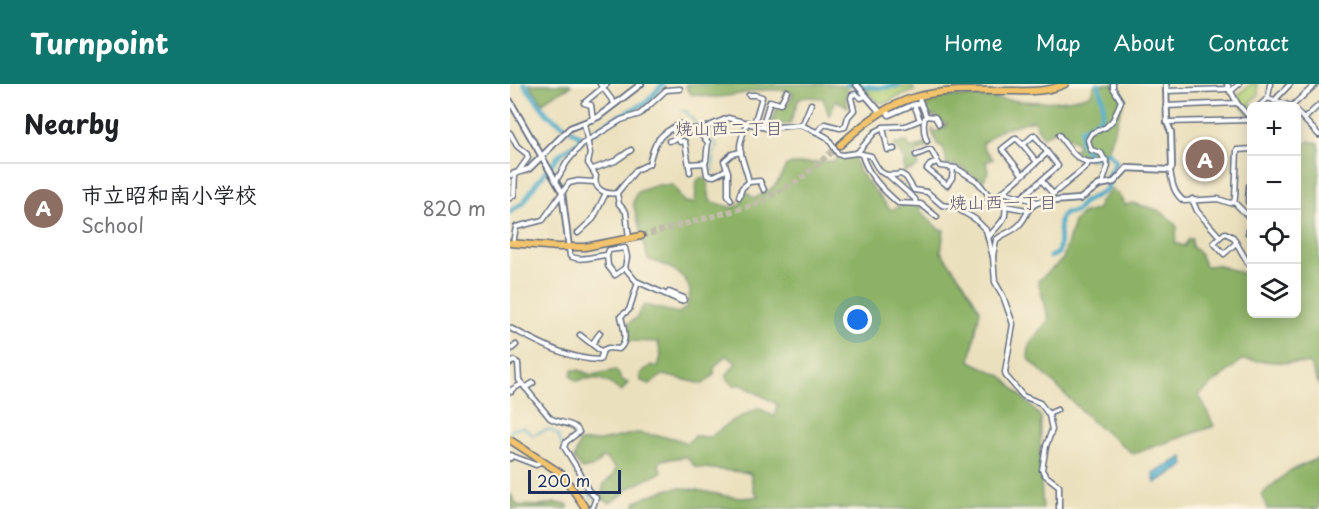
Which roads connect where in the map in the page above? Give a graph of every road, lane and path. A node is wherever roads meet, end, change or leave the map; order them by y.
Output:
1 (641, 84) edge
2 (856, 84) edge
3 (1065, 84) edge
4 (1113, 84) edge
5 (1166, 84) edge
6 (1239, 84) edge
7 (1270, 84) edge
8 (1290, 84) edge
9 (1316, 84) edge
10 (603, 85) edge
11 (1228, 88) edge
12 (680, 89) dead end
13 (787, 91) dead end
14 (1166, 91) junction
15 (865, 94) junction
16 (749, 95) dead end
17 (918, 95) junction
18 (1268, 98) junction
19 (1274, 100) junction
20 (510, 101) edge
21 (1264, 102) edge
22 (1280, 102) edge
23 (1296, 102) edge
24 (921, 103) junction
25 (1237, 103) junction
26 (615, 104) junction
27 (811, 104) dead end
28 (1319, 105) edge
29 (1166, 106) junction
30 (915, 107) dead end
31 (883, 110) junction
32 (1247, 114) edge
33 (1301, 116) edge
34 (1247, 118) edge
35 (923, 119) junction
36 (1304, 119) junction
37 (593, 120) junction
38 (747, 122) junction
39 (1167, 122) junction
40 (754, 124) junction
41 (939, 124) dead end
42 (585, 125) junction
43 (762, 126) junction
44 (802, 126) junction
45 (672, 128) junction
46 (883, 128) junction
47 (700, 129) junction
48 (818, 132) junction
49 (1318, 132) edge
50 (1059, 135) dead end
51 (510, 136) edge
52 (588, 139) junction
53 (669, 141) dead end
54 (678, 141) junction
55 (927, 141) dead end
56 (864, 144) junction
57 (840, 145) tunnel mouth
58 (1023, 145) junction
59 (894, 149) dead end
60 (1247, 149) edge
61 (631, 150) dead end
62 (741, 152) junction
63 (1047, 153) junction
64 (860, 154) junction
65 (916, 155) dead end
66 (871, 156) junction
67 (542, 157) junction
68 (1106, 160) junction
69 (706, 161) dead end
70 (937, 162) junction
71 (1037, 162) junction
72 (1088, 163) junction
73 (689, 164) junction
74 (953, 168) junction
75 (593, 169) junction
76 (726, 170) junction
77 (1170, 170) junction
78 (690, 172) dead end
79 (514, 174) edge
80 (1022, 174) junction
81 (889, 176) junction
82 (556, 179) junction
83 (1042, 181) junction
84 (594, 182) junction
85 (749, 182) junction
86 (1105, 184) junction
87 (764, 190) dead end
88 (562, 192) junction
89 (606, 193) junction
90 (617, 193) junction
91 (1002, 193) junction
92 (739, 196) dead end
93 (1022, 197) junction
94 (510, 198) edge
95 (992, 199) junction
96 (1192, 199) junction
97 (731, 200) dead end
98 (1039, 202) junction
99 (1234, 202) junction
100 (916, 203) junction
101 (952, 205) junction
102 (1005, 206) junction
103 (1027, 210) junction
104 (937, 217) dead end
105 (1247, 217) edge
106 (578, 232) dead end
107 (641, 236) tunnel mouth
108 (1220, 237) junction
109 (988, 238) junction
110 (629, 239) junction
111 (512, 243) edge
112 (1236, 243) junction
113 (569, 248) junction
114 (608, 249) junction
115 (993, 257) junction
116 (1249, 264) edge
117 (625, 268) junction
118 (638, 282) junction
119 (669, 292) dead end
120 (510, 328) edge
121 (600, 333) dead end
122 (580, 335) dead end
123 (592, 344) junction
124 (516, 345) dead end
125 (510, 350) edge
126 (602, 352) junction
127 (510, 356) edge
128 (510, 363) edge
129 (516, 363) junction
130 (532, 383) dead end
131 (524, 386) junction
132 (511, 392) edge
133 (1057, 410) dead end
134 (1048, 414) junction
135 (510, 440) edge
136 (511, 456) edge
137 (542, 460) junction
138 (586, 509) edge
139 (592, 509) edge
140 (1059, 509) edge

1 - 26 street
2 - 15 street
3 - 17 main road
4 - 68 street
5 - 14 street
6 - 11 street
7 - 18 street
8 - 19 street
9 - 23 street
10 - 26 street
10 - 37 street
11 - 14 street
11 - 25 street
12 - 52 street
13 - 43 street
14 - 29 street
15 - 31 street
15 - 48 street
16 - 40 street
17 - 24 street
17 - 31 main road
18 - 19 street
18 - 21 street
19 - 22 street
20 - 67 street
24 - 31 street
24 - 35 street
25 - 29 street
25 - 32 street
26 - 37 street
27 - 44 street
28 - 36 street
29 - 39 street
30 - 35 street
31 - 57 main road
33 - 36 street
34 - 39 street
35 - 41 street
35 - 46 street
35 - 55 street
36 - 49 street
37 - 42 street
38 - 40 street
38 - 47 street
38 - 62 street
39 - 77 street
40 - 43 street
42 - 52 street
42 - 67 street
43 - 44 street
44 - 48 street
45 - 47 street
45 - 54 street
45 - 90 street
46 - 56 street
46 - 59 street
47 - 69 street
48 - 64 street
50 - 72 street
51 - 79 street
52 - 75 street
52 - 82 street
53 - 54 street
54 - 73 street
56 - 64 street
56 - 66 street
58 - 63 street
58 - 71 street
58 - 80 street
60 - 99 street
61 - 75 street
62 - 76 street
62 - 85 street
63 - 71 street
63 - 83 street
64 - 66 street
64 - 100 street
65 - 70 street
66 - 81 street
67 - 79 street
67 - 82 street
68 - 72 street
68 - 86 street
70 - 74 street
70 - 74 street
71 - 80 street
72 - 83 street
73 - 76 street
73 - 78 street
74 - 95 street
75 - 84 street
76 - 97 street
77 - 86 street
77 - 96 street
79 - 94 street
80 - 91 street
81 - 100 street
81 - 101 street
82 - 88 street
83 - 93 street
84 - 88 street
84 - 89 street
85 - 87 street
85 - 92 street
86 - 98 street
88 - 111 street
88 - 113 street
89 - 90 street
89 - 106 street
90 - 110 street
91 - 93 street
91 - 95 street
91 - 102 street
93 - 98 street
95 - 101 street
96 - 99 street
96 - 108 street
98 - 103 street
99 - 105 street
100 - 104 street
101 - 109 street
102 - 103 street
102 - 109 street
103 - 115 street
107 - 110 main road
108 - 112 street
108 - 112 street
109 - 115 street
110 - 114 main road
111 - 113 main road
112 - 116 street
113 - 114 main road
113 - 114 street
114 - 117 street
114 - 117 street
115 - 134 street
117 - 118 street
118 - 119 street
118 - 126 street
120 - 126 street
121 - 123 street
122 - 123 street
123 - 126 street
124 - 125 street
127 - 129 street
128 - 129 street
129 - 131 street
130 - 131 street
131 - 132 street
131 - 139 street
133 - 134 street
134 - 140 street
135 - 137 main road
136 - 137 street
137 - 138 main road

